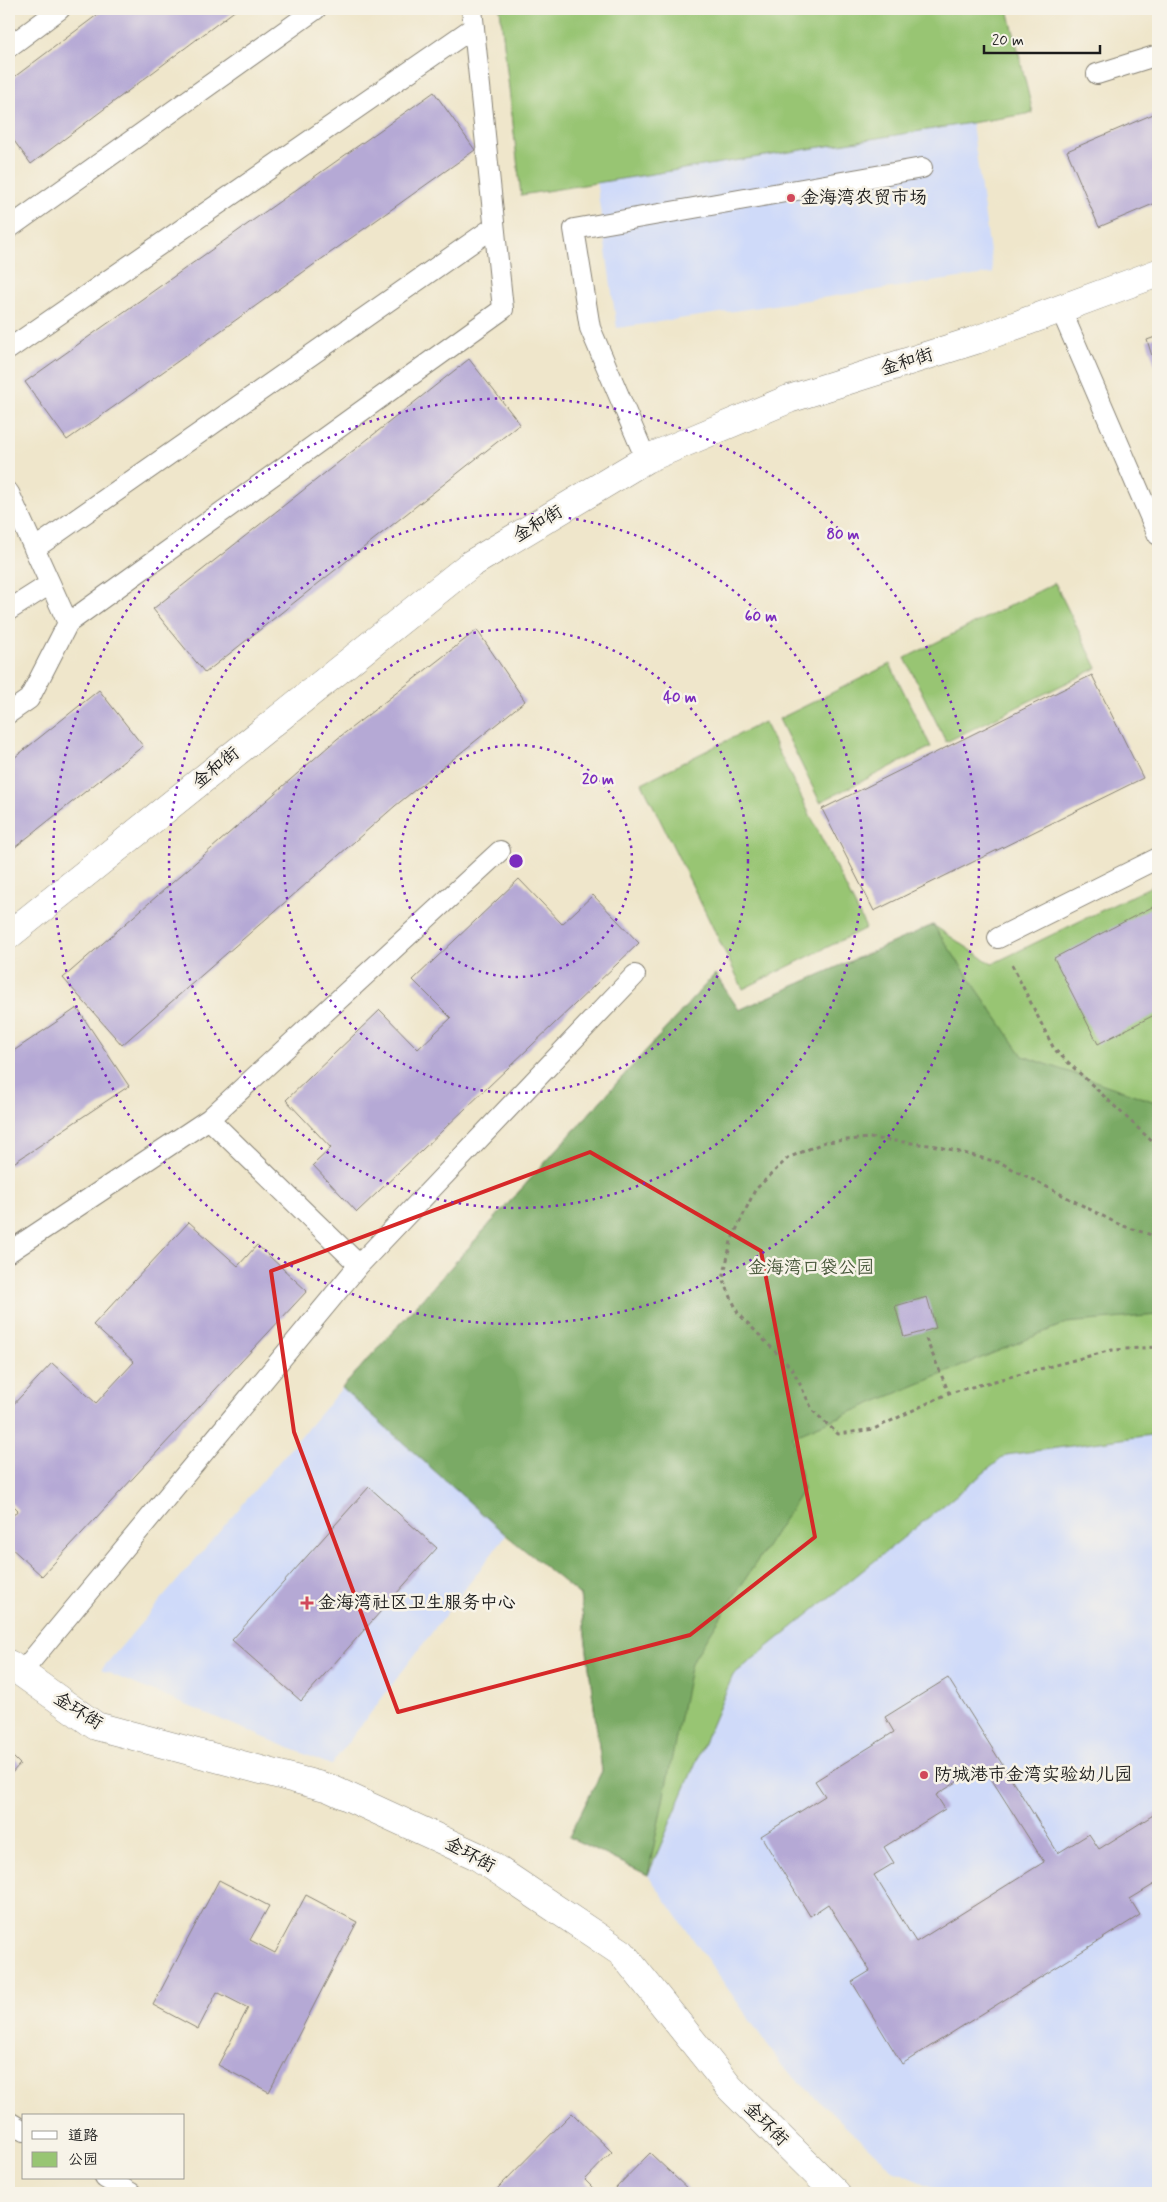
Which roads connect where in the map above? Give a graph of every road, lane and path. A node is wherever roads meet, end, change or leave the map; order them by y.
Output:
1 (60, 9) edge
2 (316, 9) edge
3 (473, 18) edge
4 (9, 48) edge
5 (1158, 54) edge
6 (1097, 74) dead end
7 (922, 168) dead end
8 (494, 227) junction
9 (9, 228) edge
10 (1158, 273) edge
11 (1061, 310) junction
12 (9, 349) edge
13 (646, 459) junction
14 (9, 493) edge
15 (1158, 535) edge
16 (34, 549) junction
17 (50, 584) junction
18 (9, 610) edge
19 (68, 623) junction
20 (9, 713) edge
21 (500, 851) dead end
22 (1158, 858) edge
23 (9, 935) edge
24 (998, 938) joint
25 (635, 975) dead end
26 (209, 1119) junction
27 (1158, 1147) edge
28 (1158, 1237) edge
29 (9, 1252) edge
30 (359, 1265) junction
31 (926, 1338) dead end
32 (1158, 1347) edge
33 (949, 1393) junction
34 (15, 1668) edge
35 (9, 2122) edge
36 (22, 2130) edge
37 (108, 2180) edge
38 (131, 2193) edge
39 (836, 2193) edge

1 - 4 lane
2 - 9 lane
3 - 8 lane
3 - 12 lane
5 - 6 lane
7 - 13 lane
8 - 16 lane
8 - 19 lane
10 - 11 street, 金和街
11 - 13 street, 金和街
11 - 15 lane
13 - 23 street, 金和街
14 - 16 lane
16 - 17 lane
17 - 18 lane
17 - 19 lane
19 - 20 lane
21 - 26 lane
22 - 24 lane
24 - 27 path
25 - 30 lane
26 - 29 lane
26 - 30 lane
28 - 33 path
30 - 34 lane
31 - 33 path
32 - 33 path
34 - 39 street, 金环街
35 - 36 lane
37 - 38 lane

